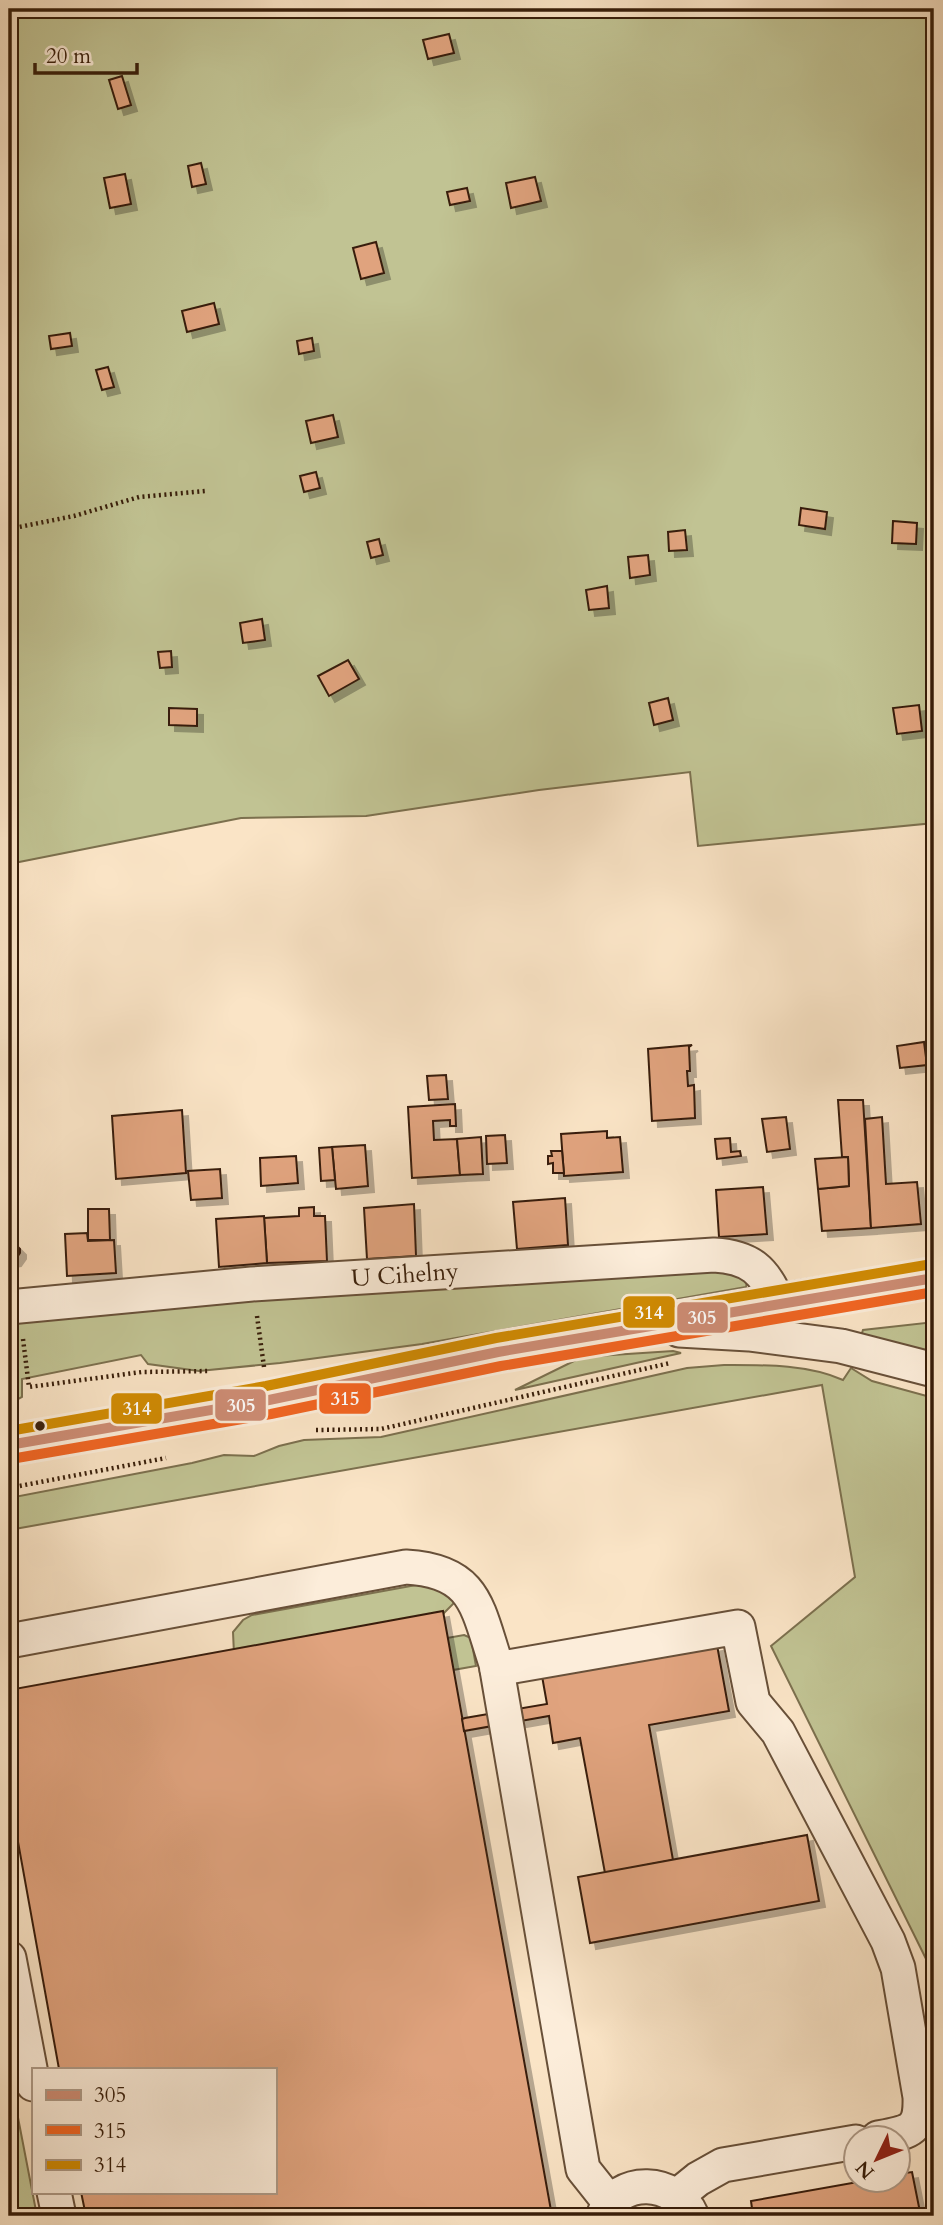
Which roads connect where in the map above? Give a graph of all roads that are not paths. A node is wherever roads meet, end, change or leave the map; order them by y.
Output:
1 (934, 1278) edge
2 (778, 1303) junction
3 (14, 1306) edge
4 (638, 1327) junction
5 (934, 1370) edge
6 (9, 1445) edge
7 (9, 1642) edge
8 (497, 1670) junction
9 (9, 1958) edge
10 (32, 2079) edge
11 (912, 2127) edge
12 (842, 2144) edge
13 (54, 2194) edge
14 (685, 2206) edge
15 (607, 2210) edge
16 (59, 2216) edge

1 - 2 main road
2 - 3 street, U Cihelny
2 - 4 main road
4 - 5 street
4 - 6 main road
7 - 8 street
8 - 11 street
8 - 15 street
9 - 10 street
12 - 14 street
13 - 16 street
14 - 15 street

